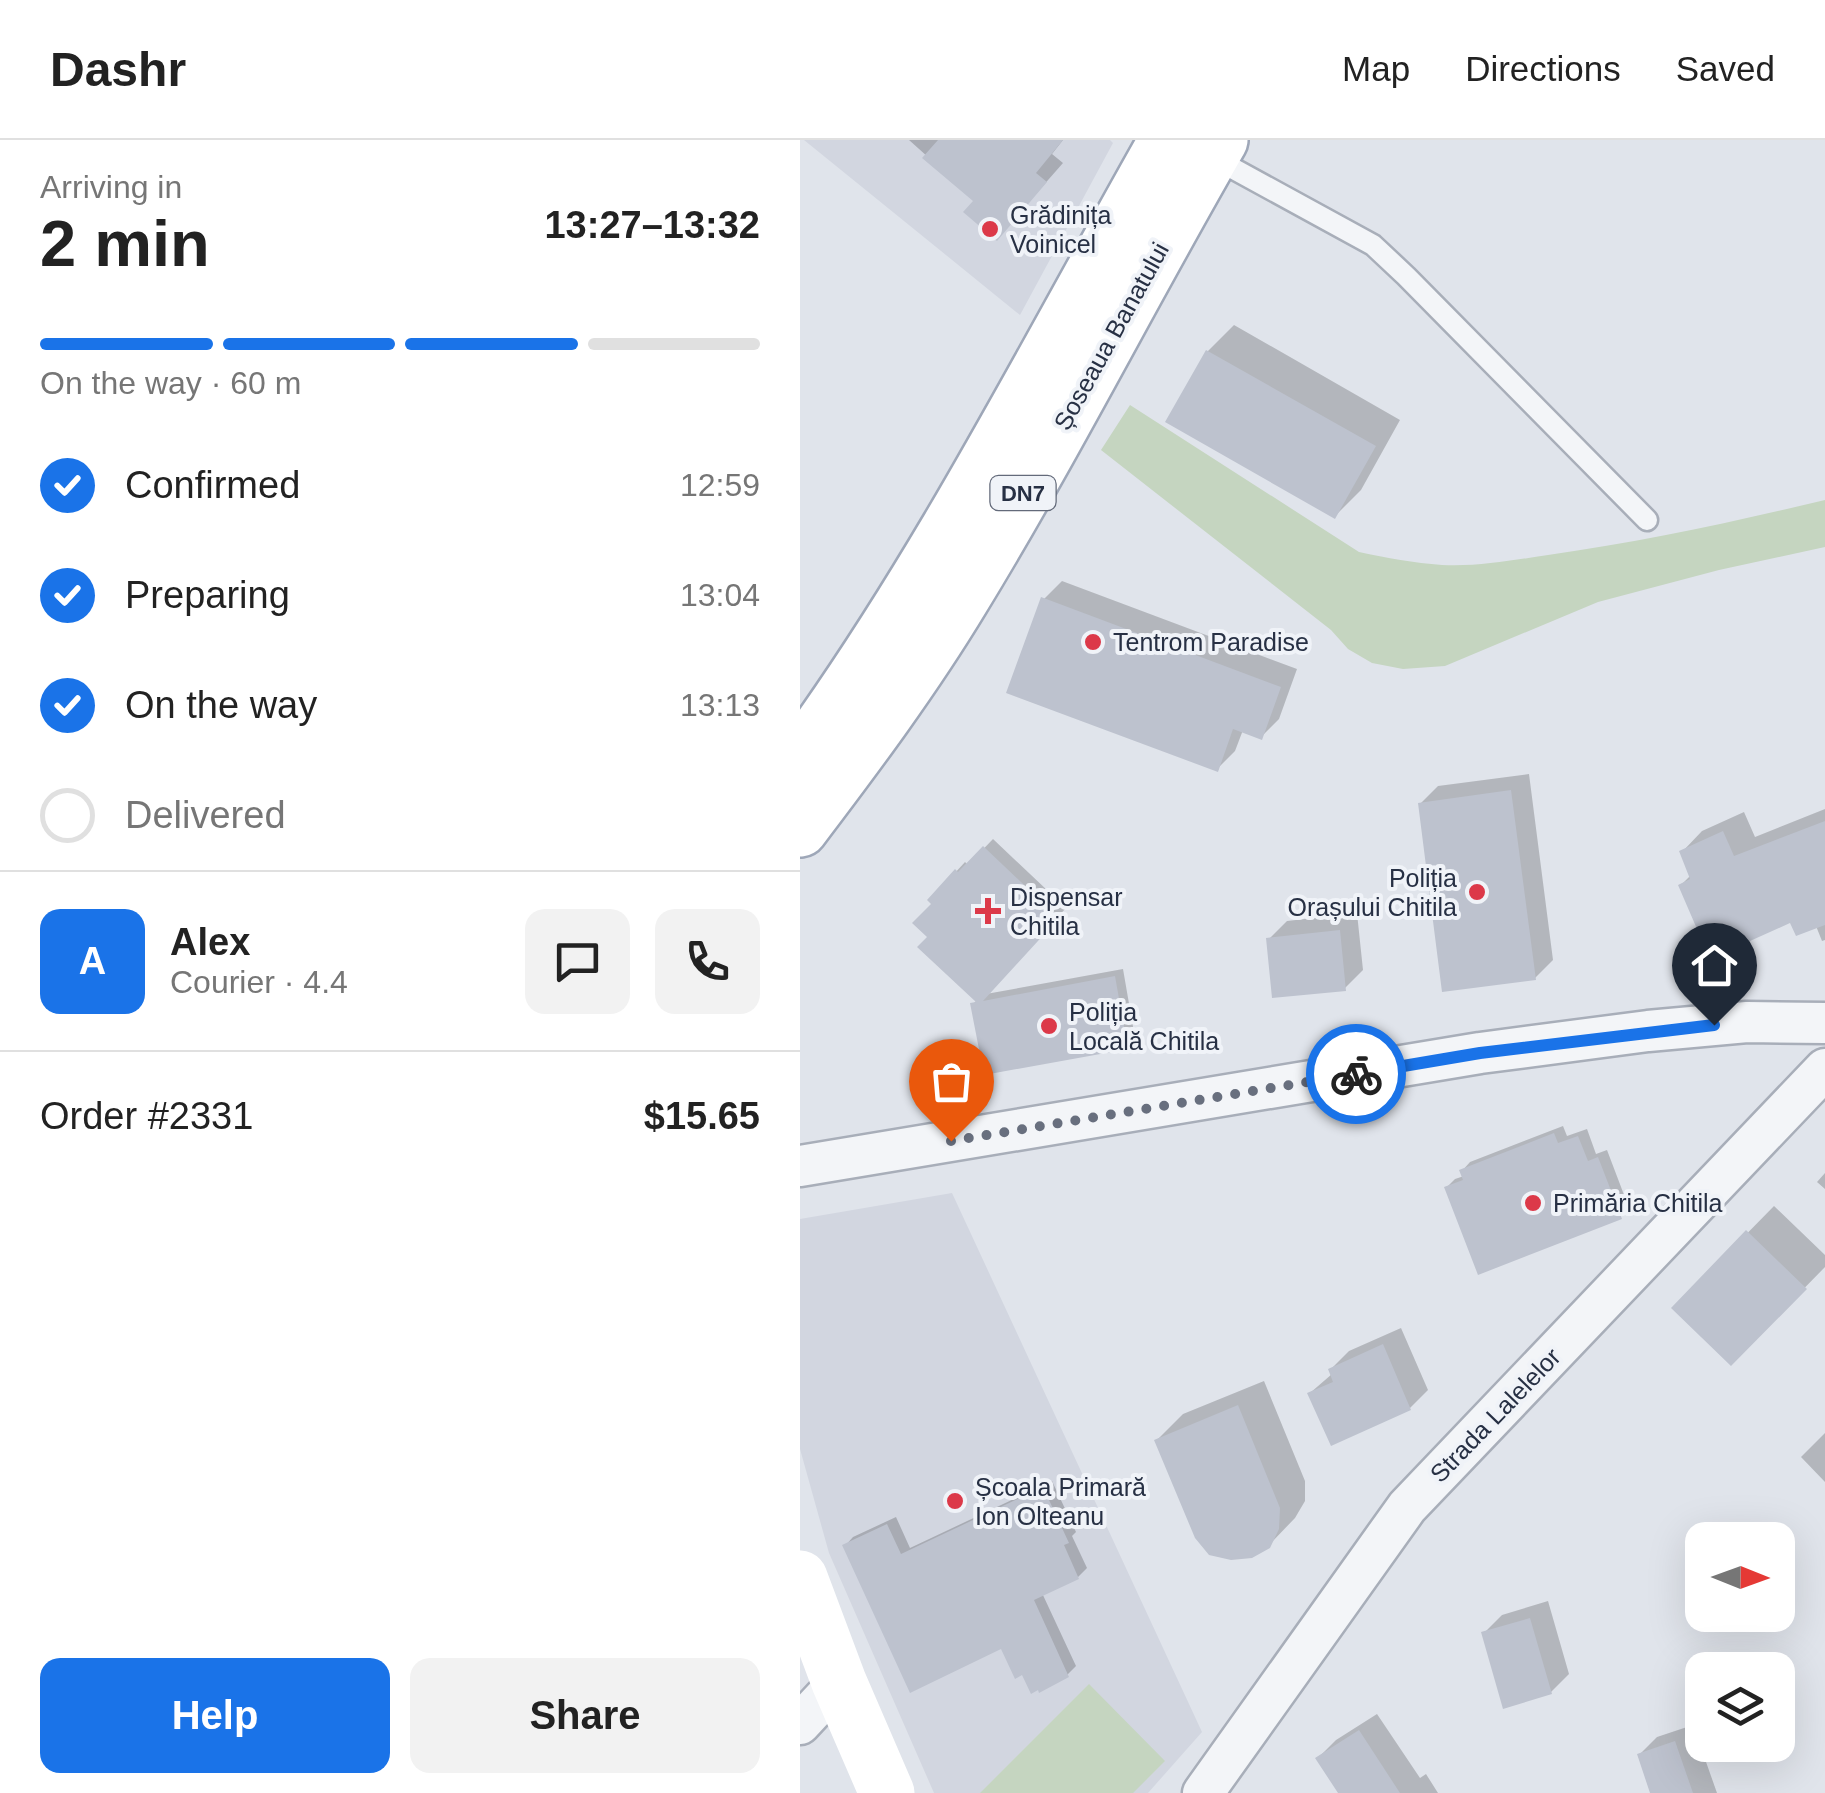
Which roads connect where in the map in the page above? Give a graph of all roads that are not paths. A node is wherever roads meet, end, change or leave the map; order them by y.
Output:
1 (1185, 144) edge
2 (1647, 520) dead end
3 (800, 757) edge
4 (800, 830) edge
5 (1825, 1023) edge
6 (1825, 1069) edge
7 (800, 1166) edge
8 (800, 1578) edge
9 (838, 1682) junction
10 (800, 1724) edge
11 (887, 1793) edge
12 (1203, 1793) edge

1 - 2 lane
1 - 3 main road, Șoseaua Banatului / DN7
1 - 4 main road, Șoseaua Banatului / DN7
5 - 7 street
6 - 12 street, Strada Lalelelor
8 - 9 main road
9 - 10 street
9 - 11 main road

